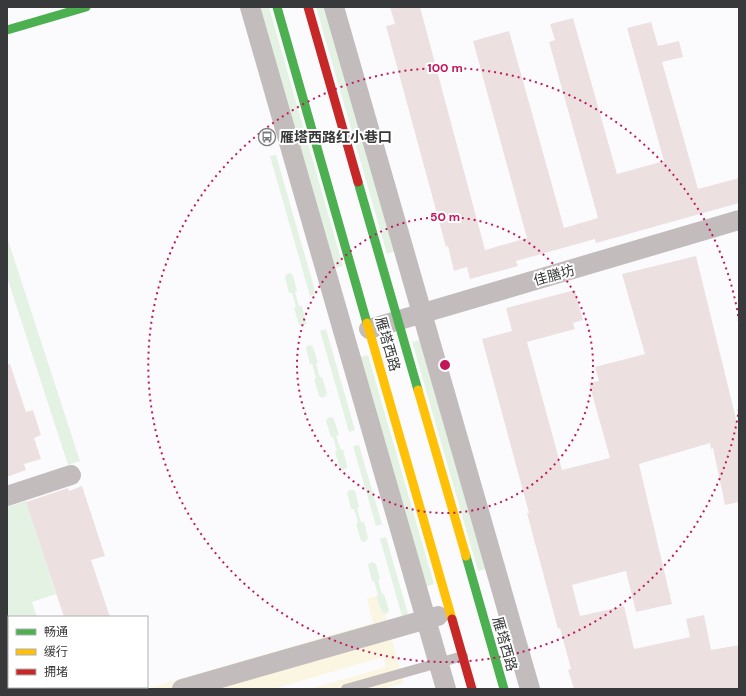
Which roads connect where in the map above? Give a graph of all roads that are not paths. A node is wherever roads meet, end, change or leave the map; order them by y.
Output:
1 (86, 7) edge
2 (250, 7) edge
3 (277, 7) edge
4 (308, 7) edge
5 (334, 7) edge
6 (7, 30) edge
7 (739, 220) edge
8 (422, 314) junction
9 (398, 321) junction
10 (369, 329) junction
11 (72, 475) dead end
12 (7, 496) edge
13 (450, 612) junction
14 (426, 619) junction
15 (463, 656) junction
16 (438, 663) junction
17 (182, 689) edge
18 (346, 689) edge
19 (446, 689) edge
20 (472, 689) edge
21 (504, 689) edge
22 (530, 689) edge

1 - 6 main road
2 - 14 street
3 - 10 main road, 雁塔西路
4 - 9 main road, 雁塔西路
5 - 8 street
7 - 8 street, 佳膳坊
8 - 9 street, 佳膳坊
8 - 22 street
9 - 10 street, 佳膳坊
9 - 21 main road, 雁塔西路
10 - 13 main road, 雁塔西路
11 - 12 street
13 - 14 street
13 - 15 main road, 雁塔西路
14 - 16 street
14 - 17 street
15 - 16 lane
15 - 20 main road, 雁塔西路
16 - 18 lane
16 - 19 street

